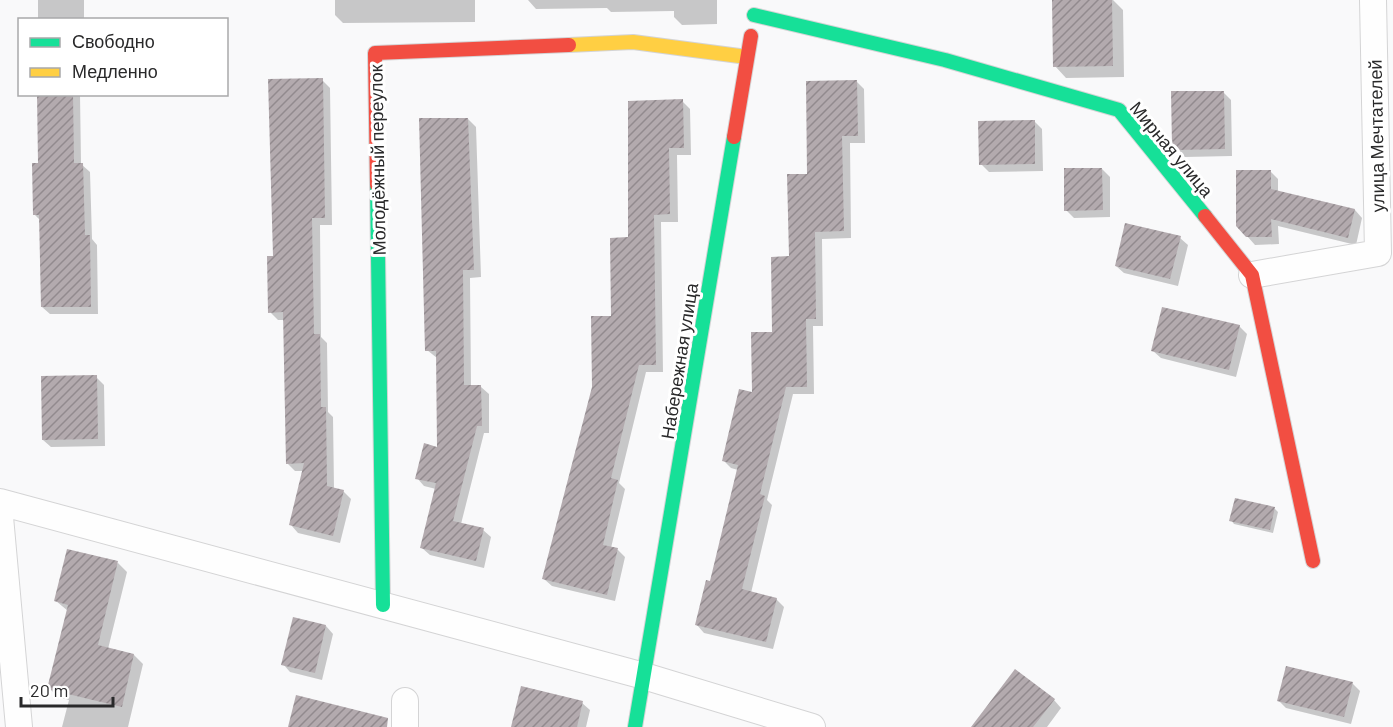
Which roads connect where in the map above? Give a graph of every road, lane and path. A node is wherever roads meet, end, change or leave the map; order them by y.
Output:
1 (757, 0) edge
2 (1373, 0) edge
3 (754, 15) junction
4 (747, 57) junction
5 (1252, 275) junction
6 (0, 502) edge
7 (0, 517) edge
8 (1313, 561) dead end
9 (383, 605) junction
10 (644, 676) junction
11 (405, 701) dead end
12 (19, 727) edge
13 (405, 727) edge
14 (635, 727) edge
15 (812, 727) edge

1 - 3 street, Набережная улица
2 - 5 street, улица Мечтателей
3 - 4 street, Набережная улица
3 - 5 street, Мирная улица
4 - 9 street, Молодёжный переулок
4 - 10 street, Набережная улица
5 - 8 street, Мирная улица
6 - 9 street
7 - 12 street
9 - 10 street
10 - 14 street, Набережная улица
10 - 15 street
11 - 13 street

